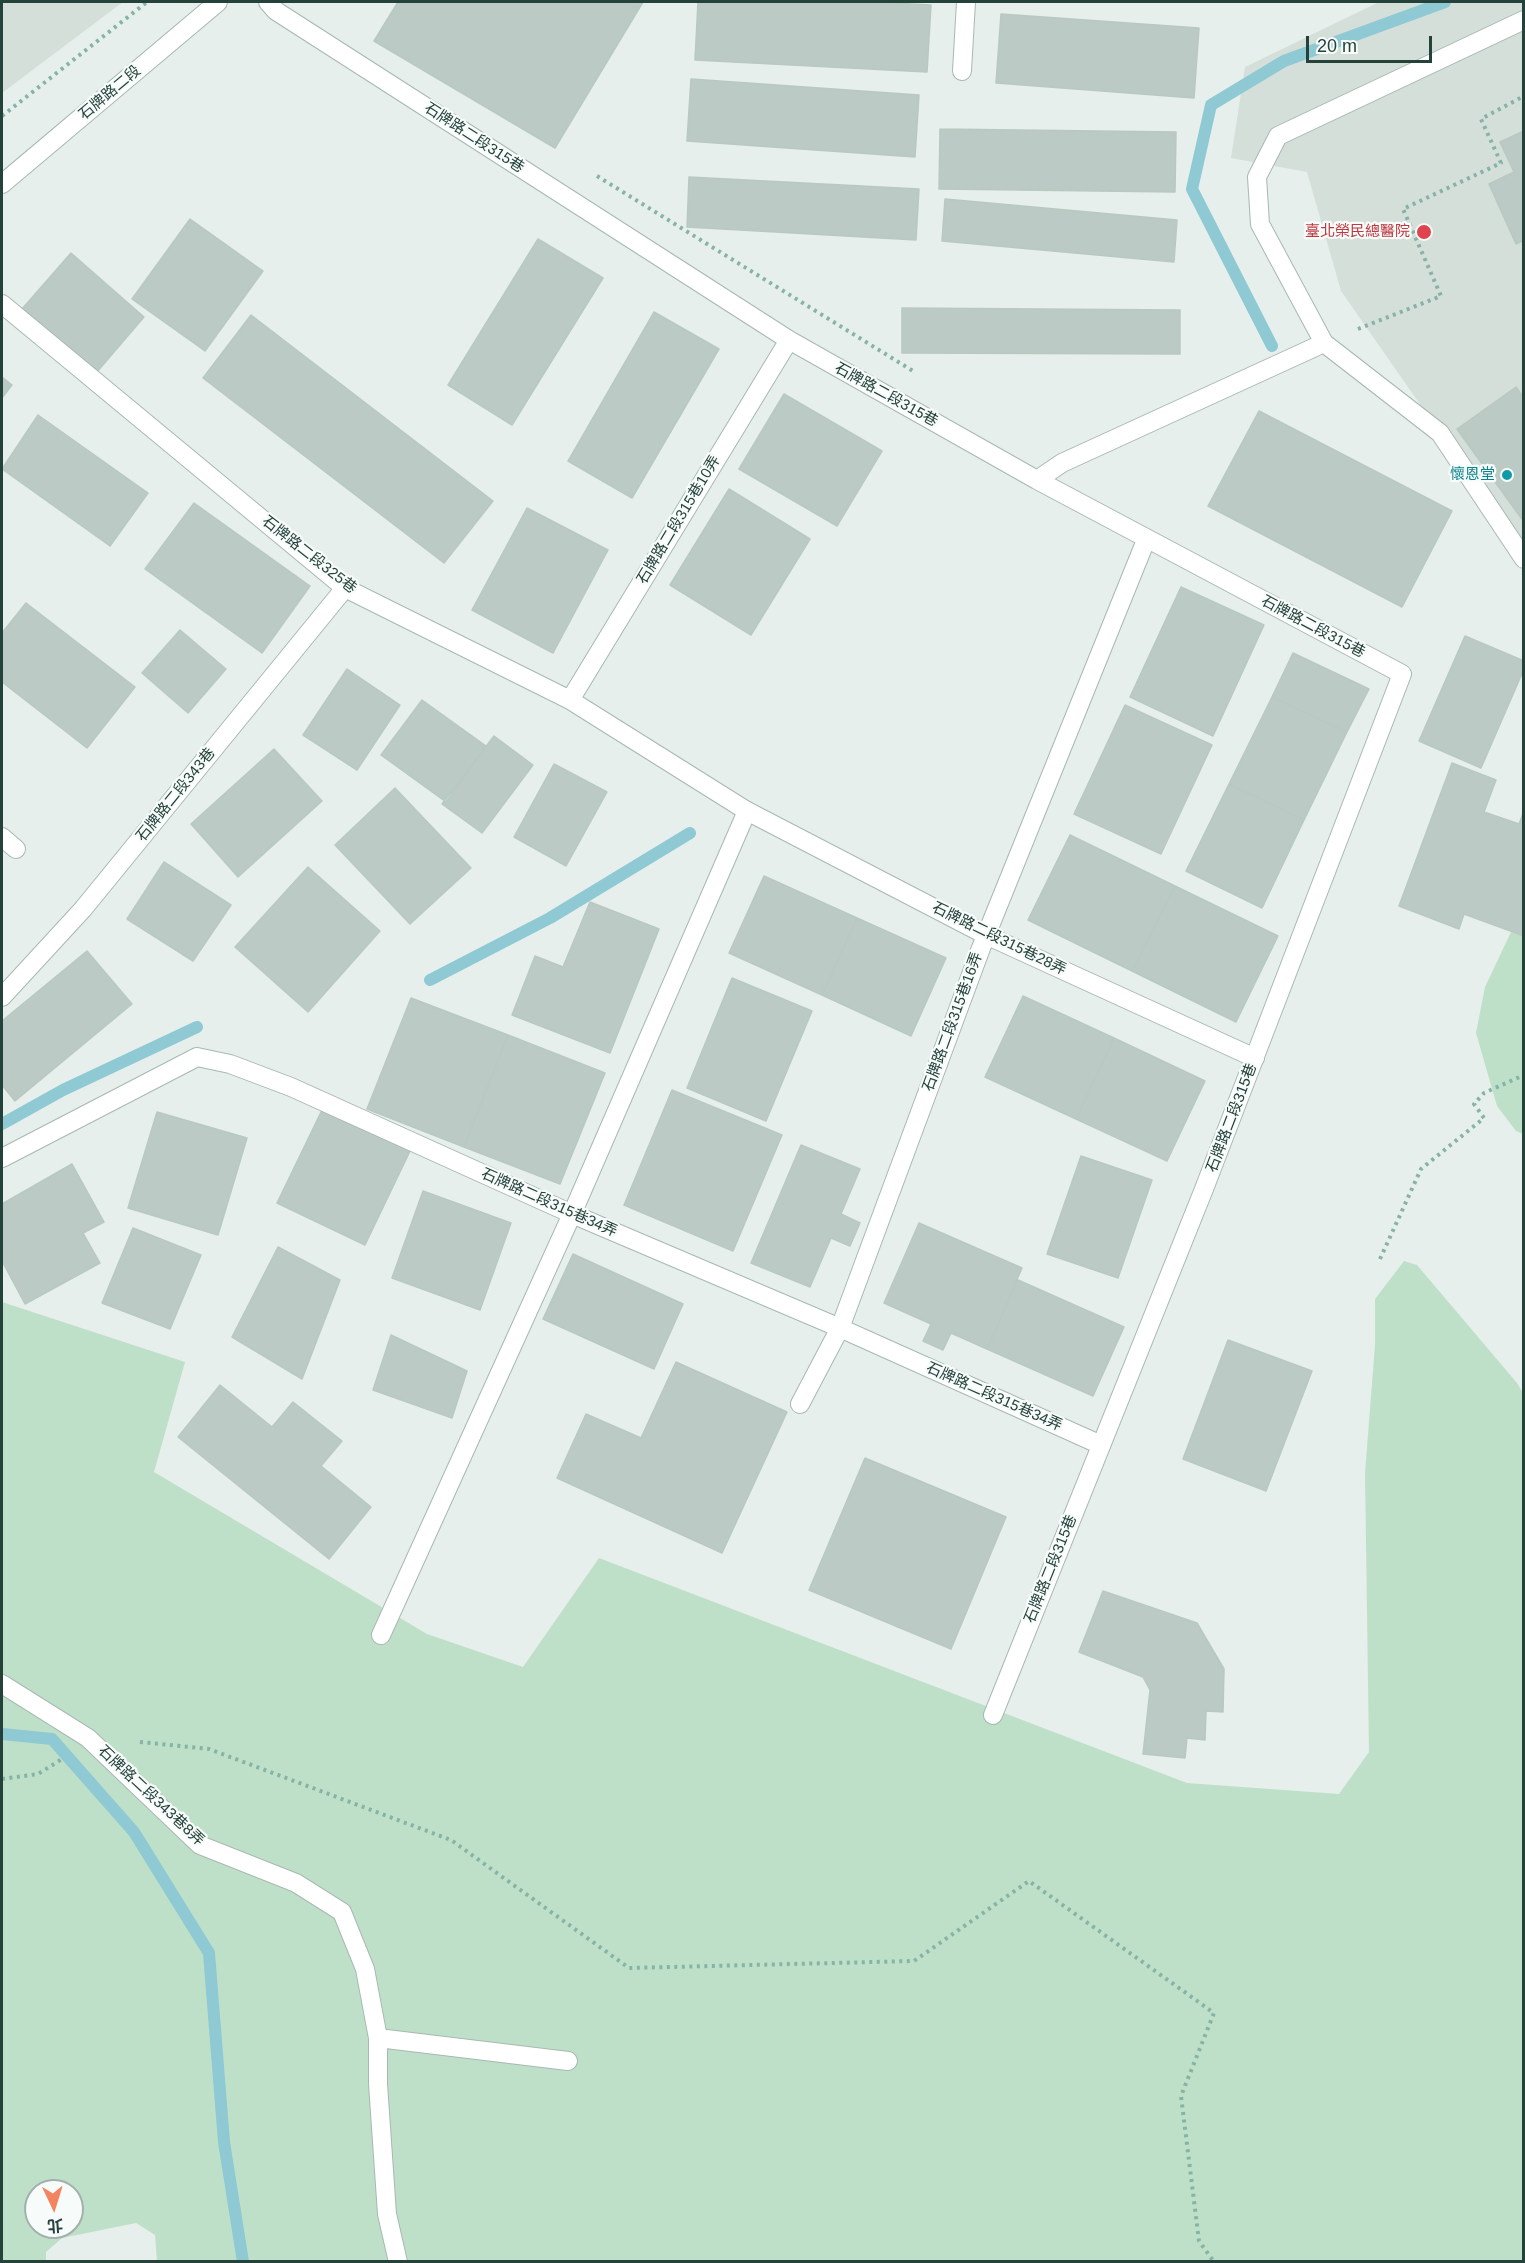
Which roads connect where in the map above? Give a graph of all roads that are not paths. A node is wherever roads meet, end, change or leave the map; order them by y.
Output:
1 (218, 2) edge
2 (268, 2) edge
3 (966, 2) edge
4 (1524, 20) edge
5 (962, 71) dead end
6 (2, 184) edge
7 (2, 304) edge
8 (789, 340) junction
9 (1324, 343) junction
10 (1037, 480) junction
11 (1146, 540) junction
12 (1524, 559) edge
13 (345, 588) junction
14 (570, 700) junction
15 (713, 790) joint
16 (747, 811) junction
17 (2, 837) edge
18 (16, 849) dead end
19 (986, 934) junction
20 (2, 997) edge
21 (1255, 1059) junction
22 (2, 1158) edge
23 (572, 1214) junction
24 (840, 1328) junction
25 (800, 1404) dead end
26 (1101, 1445) junction
27 (381, 1635) dead end
28 (2, 1684) edge
29 (993, 1715) dead end
30 (378, 2038) junction
31 (567, 2061) dead end
32 (398, 2262) edge

1 - 6 street, 石牌路二段
2 - 8 street, 石牌路二段315巷
3 - 5 street
4 - 9 street
7 - 13 street, 石牌路二段325巷
8 - 10 street, 石牌路二段315巷
8 - 14 street, 石牌路二段315巷10弄
9 - 10 street
9 - 12 street
10 - 11 street, 石牌路二段315巷
11 - 19 street, 石牌路二段315巷16弄
11 - 21 street, 石牌路二段315巷
13 - 14 street, 石牌路二段325巷
13 - 20 street, 石牌路二段343巷
14 - 15 street, 石牌路二段325巷
15 - 16 street, 石牌路二段315巷28弄
16 - 19 street, 石牌路二段315巷28弄
16 - 23 street
17 - 18 street
19 - 21 street, 石牌路二段315巷28弄
19 - 24 street, 石牌路二段315巷16弄
21 - 26 street, 石牌路二段315巷
22 - 23 street, 石牌路二段315巷34弄
23 - 24 street, 石牌路二段315巷34弄
23 - 27 street
24 - 25 street, 石牌路二段315巷16弄
24 - 26 street, 石牌路二段315巷34弄
26 - 29 street, 石牌路二段315巷
28 - 30 street, 石牌路二段343巷8弄
30 - 31 street
30 - 32 street, 石牌路二段343巷8弄

